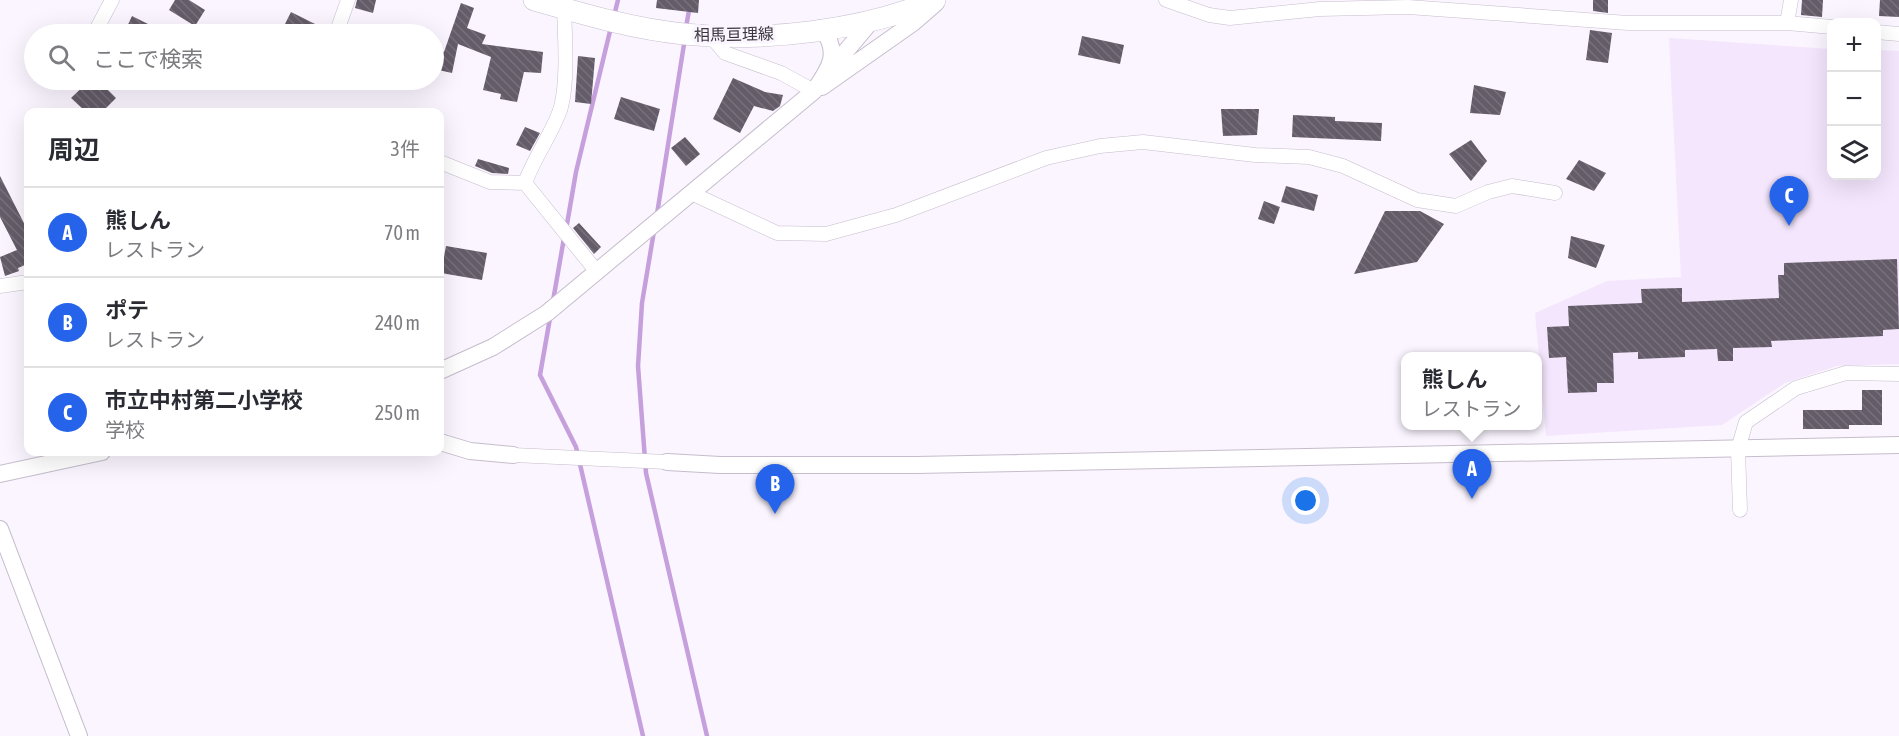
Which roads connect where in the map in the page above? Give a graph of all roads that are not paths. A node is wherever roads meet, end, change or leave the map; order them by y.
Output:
1 (112, 0) edge
2 (348, 0) edge
3 (534, 0) edge
4 (937, 0) edge
5 (1166, 0) edge
6 (1791, 0) edge
7 (564, 9) junction
8 (873, 19) junction
9 (1787, 23) junction
10 (99, 24) edge
11 (340, 24) edge
12 (1827, 27) edge
13 (822, 28) junction
14 (1881, 32) edge
15 (1899, 34) edge
16 (711, 36) junction
17 (829, 71) junction
18 (814, 91) junction
19 (444, 164) edge
20 (525, 183) junction
21 (691, 193) junction
22 (1555, 193) dead end
23 (597, 272) junction
24 (24, 283) edge
25 (0, 286) edge
26 (444, 369) edge
27 (1899, 374) edge
28 (444, 443) edge
29 (1899, 445) edge
30 (1738, 449) junction
31 (513, 455) joint
32 (83, 456) edge
33 (667, 462) joint
34 (0, 474) edge
35 (1740, 510) dead end
36 (0, 529) edge
37 (79, 736) edge

1 - 10 street
2 - 11 street
3 - 7 main road, 相馬亘理線
4 - 8 main road, 相馬亘理線
4 - 18 street
5 - 9 street
6 - 9 street
7 - 16 main road, 相馬亘理線
7 - 20 street
8 - 13 main road, 相馬亘理線
8 - 17 street
9 - 12 street
13 - 16 main road, 相馬亘理線
13 - 17 street
14 - 15 street
16 - 18 street
17 - 18 street
18 - 21 street
19 - 20 street
20 - 23 street
21 - 22 street
21 - 23 street
23 - 26 street
24 - 25 street
27 - 30 street
28 - 31 street
29 - 30 street
30 - 33 street
30 - 35 street
31 - 33 street
32 - 34 street
36 - 37 street

